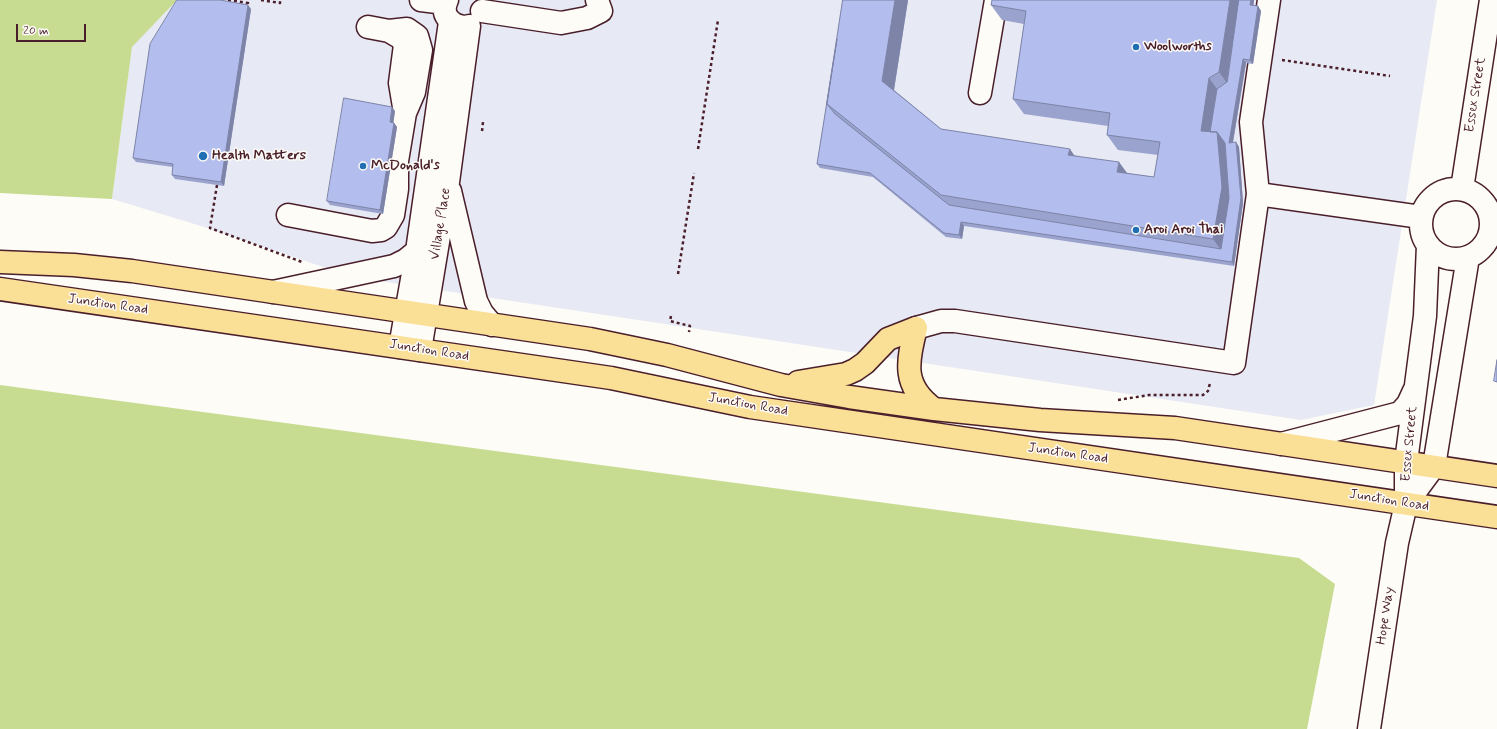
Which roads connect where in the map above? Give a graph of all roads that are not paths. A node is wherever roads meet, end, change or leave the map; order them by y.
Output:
1 (421, 0) edge
2 (597, 0) edge
3 (996, 0) edge
4 (1269, 0) edge
5 (1491, 0) edge
6 (462, 10) edge
7 (368, 27) dead end
8 (980, 93) dead end
9 (448, 182) junction
10 (1462, 189) junction
11 (1258, 194) junction
12 (288, 215) dead end
13 (1421, 217) junction
14 (1494, 230) edge
15 (1428, 245) junction
16 (416, 251) junction
17 (1468, 257) junction
18 (0, 262) edge
19 (0, 289) edge
20 (272, 292) junction
21 (415, 313) junction
22 (492, 324) junction
23 (916, 328) junction
24 (410, 348) junction
25 (781, 385) junction
26 (1416, 386) junction
27 (934, 409) junction
28 (1281, 444) junction
29 (1406, 462) junction
30 (1434, 466) junction
31 (1497, 476) edge
32 (1406, 504) junction
33 (1497, 517) edge
34 (1369, 729) edge

1 - 6 street
2 - 6 street
3 - 8 street
4 - 11 street
5 - 10 street, Essex Street
6 - 9 street, Village Place
6 - 16 street, Village Place
7 - 12 street
9 - 21 street, Village Place
9 - 22 street
10 - 13 street
10 - 14 street
11 - 13 street
11 - 23 street
13 - 15 street
14 - 17 street
15 - 17 street
15 - 26 street, Essex Street
16 - 20 street
16 - 21 street, Village Place
17 - 30 street, Essex Street
18 - 20 main road, Junction Road
19 - 24 main road, Junction Road
20 - 21 main road, Junction Road
21 - 22 main road, Junction Road
21 - 24 street
22 - 25 main road, Junction Road
23 - 25 main road
23 - 27 main road
24 - 32 main road, Junction Road
25 - 27 main road, Junction Road
26 - 28 street
26 - 29 street, Essex Street
27 - 28 main road, Junction Road
28 - 29 main road, Junction Road
29 - 30 main road, Junction Road
29 - 32 street, Essex Street
30 - 31 main road, Junction Road
30 - 32 street, Essex Street
32 - 33 main road, Junction Road
32 - 34 street, Hope Way

